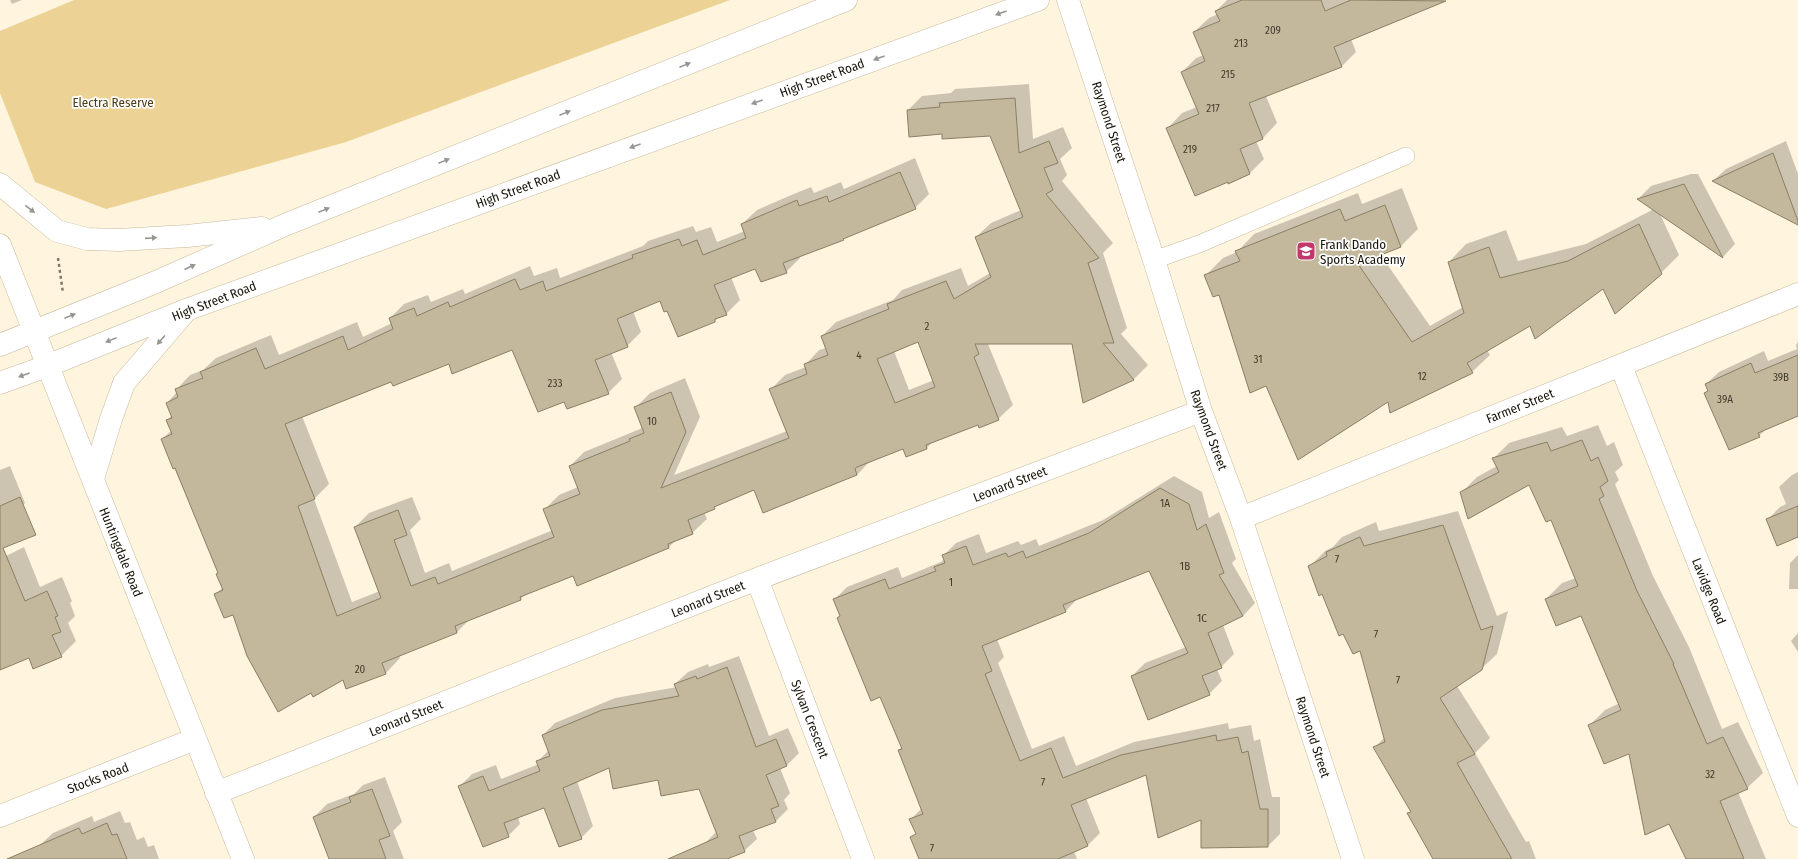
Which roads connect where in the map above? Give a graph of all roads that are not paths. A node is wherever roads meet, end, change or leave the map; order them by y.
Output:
1 (846, 0) edge
2 (1038, 0) edge
3 (1068, 0) edge
4 (1406, 156) dead end
5 (0, 184) edge
6 (287, 224) junction
7 (0, 245) edge
8 (1154, 260) junction
9 (1798, 294) edge
10 (186, 310) junction
11 (34, 330) junction
12 (0, 345) edge
13 (47, 366) junction
14 (1621, 366) junction
15 (0, 383) edge
16 (1201, 411) junction
17 (92, 480) junction
18 (1241, 518) junction
19 (758, 579) junction
20 (195, 739) junction
21 (216, 793) junction
22 (0, 816) edge
23 (1798, 816) edge
24 (242, 859) edge
25 (863, 859) edge
26 (1353, 859) edge

6 -> 1 street
2 -> 10 street, High Street Road
3 - 8 street, Raymond Street
4 - 8 lane
5 -> 6 street
11 -> 6 street
7 - 11 street, Huntingdale Road
8 - 16 street, Raymond Street
9 - 14 street, Farmer Street
10 -> 13 street, High Street Road
10 -> 17 street
11 - 12 street
11 - 13 street, Huntingdale Road
13 -> 15 street, High Street Road
13 - 17 street, Huntingdale Road
14 - 18 street, Farmer Street
14 - 23 street, Lavidge Road
16 - 18 street, Raymond Street
16 - 19 street, Leonard Street
17 - 20 street, Huntingdale Road
18 - 26 street, Raymond Street
19 - 21 street, Leonard Street
19 - 25 street, Sylvan Crescent
20 - 21 street, Huntingdale Road
20 - 22 street, Stocks Road
21 - 24 street, Huntingdale Road

